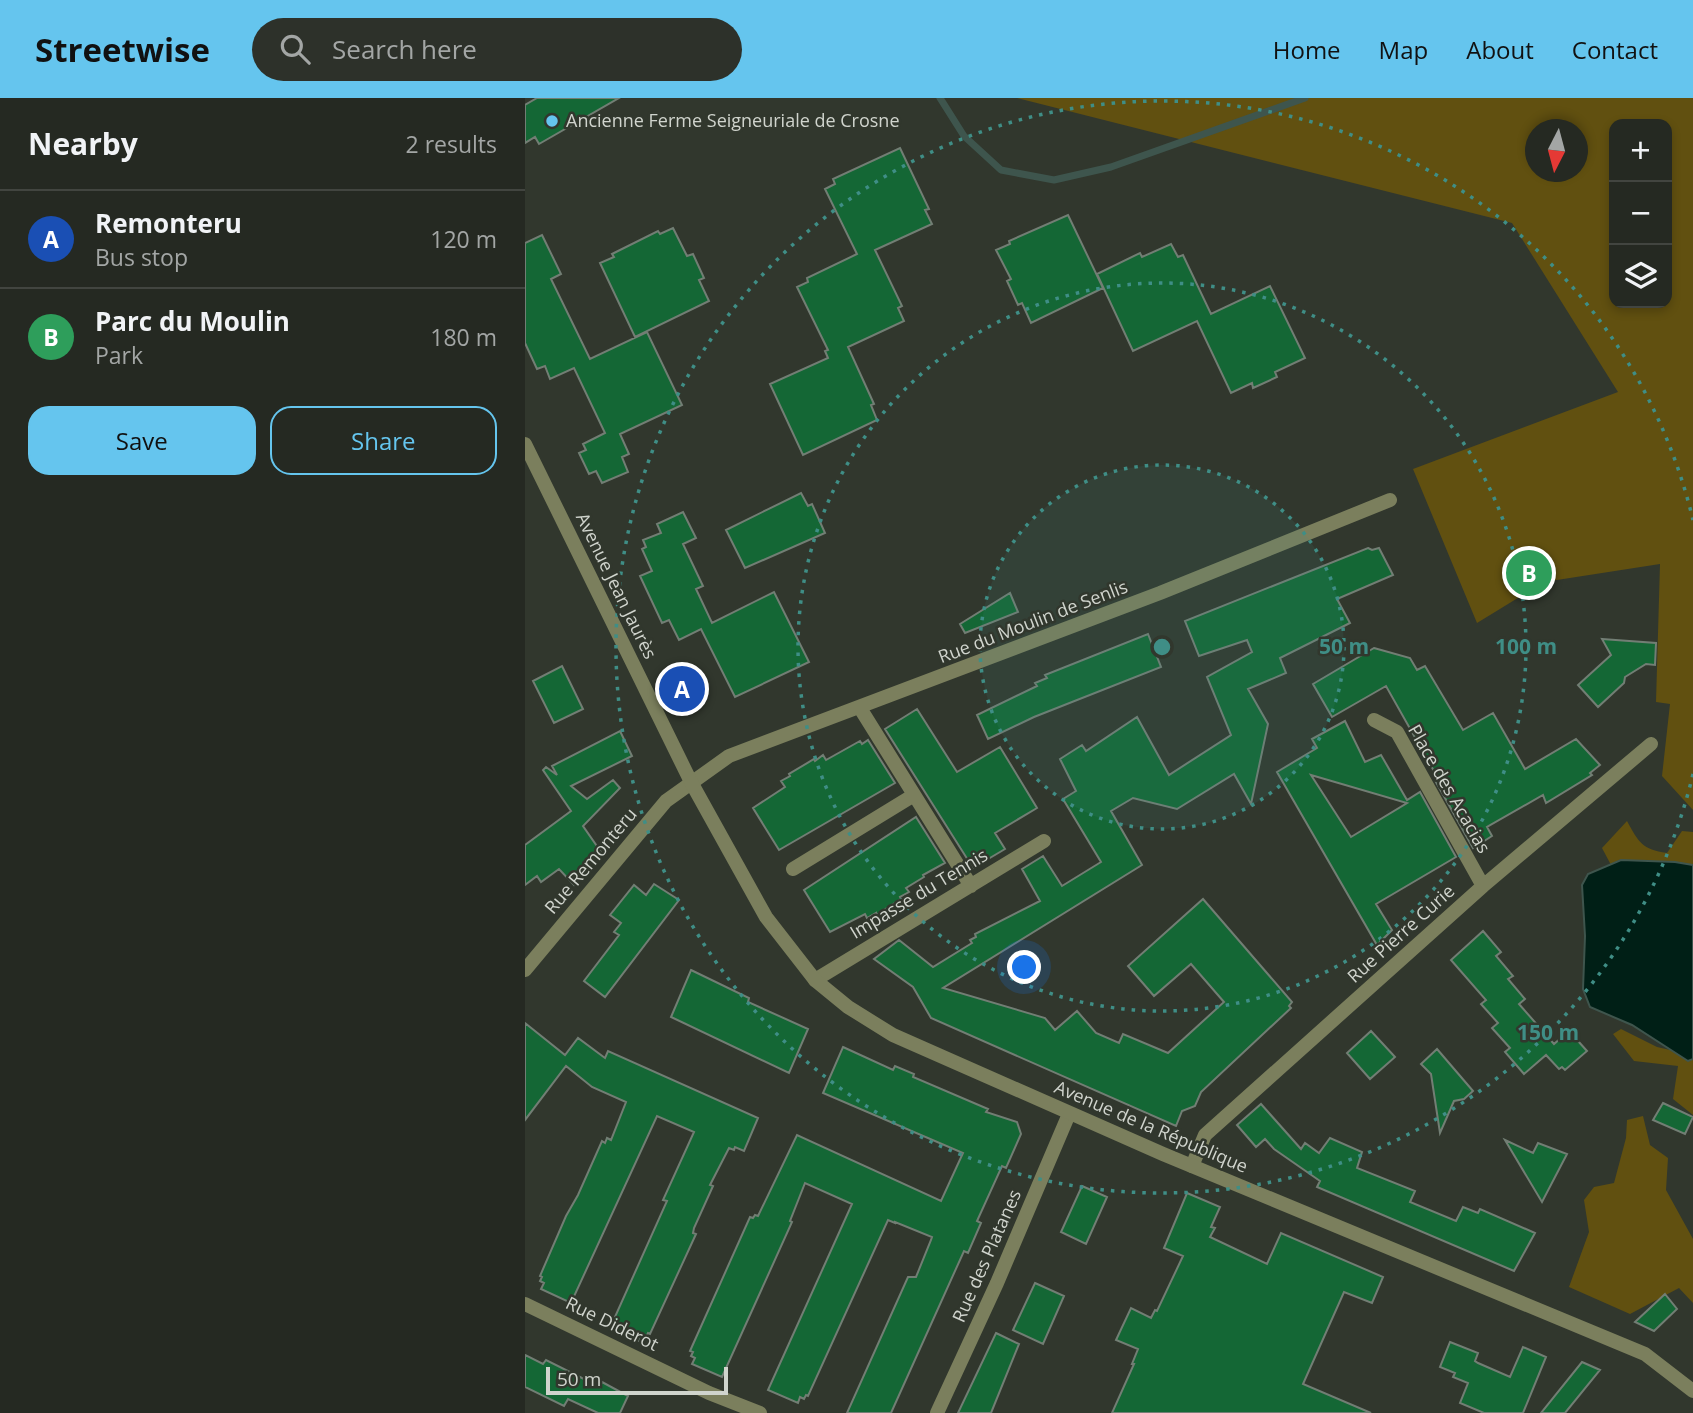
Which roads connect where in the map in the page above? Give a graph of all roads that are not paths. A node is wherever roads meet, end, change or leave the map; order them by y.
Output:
1 (525, 444) edge
2 (1390, 500) dead end
3 (860, 708) junction
4 (1374, 720) dead end
5 (1651, 744) dead end
6 (691, 782) junction
7 (914, 795) junction
8 (1044, 841) dead end
9 (793, 869) dead end
10 (971, 886) junction
11 (1483, 886) junction
12 (525, 970) edge
13 (815, 980) junction
14 (1069, 1114) junction
15 (1192, 1166) junction
16 (525, 1304) edge
17 (1693, 1391) edge
18 (760, 1413) edge
19 (937, 1413) edge

1 - 6 street, Avenue Jean Jaurès
2 - 3 street, Rue du Moulin de Senlis
3 - 6 street, Rue du Moulin de Senlis
3 - 7 street
4 - 11 street, Place des Acacias
5 - 11 street, Rue Pierre Curie
6 - 12 street, Rue Remonteru
6 - 13 street, Avenue de la République
7 - 9 street
7 - 10 street
8 - 10 street, Impasse du Tennis
10 - 13 street, Impasse du Tennis
11 - 15 street, Rue Pierre Curie
13 - 14 street, Avenue de la République
14 - 15 street, Avenue de la République
14 - 19 street, Rue des Platanes
15 - 17 street, Avenue de la République
16 - 18 street, Rue Diderot

